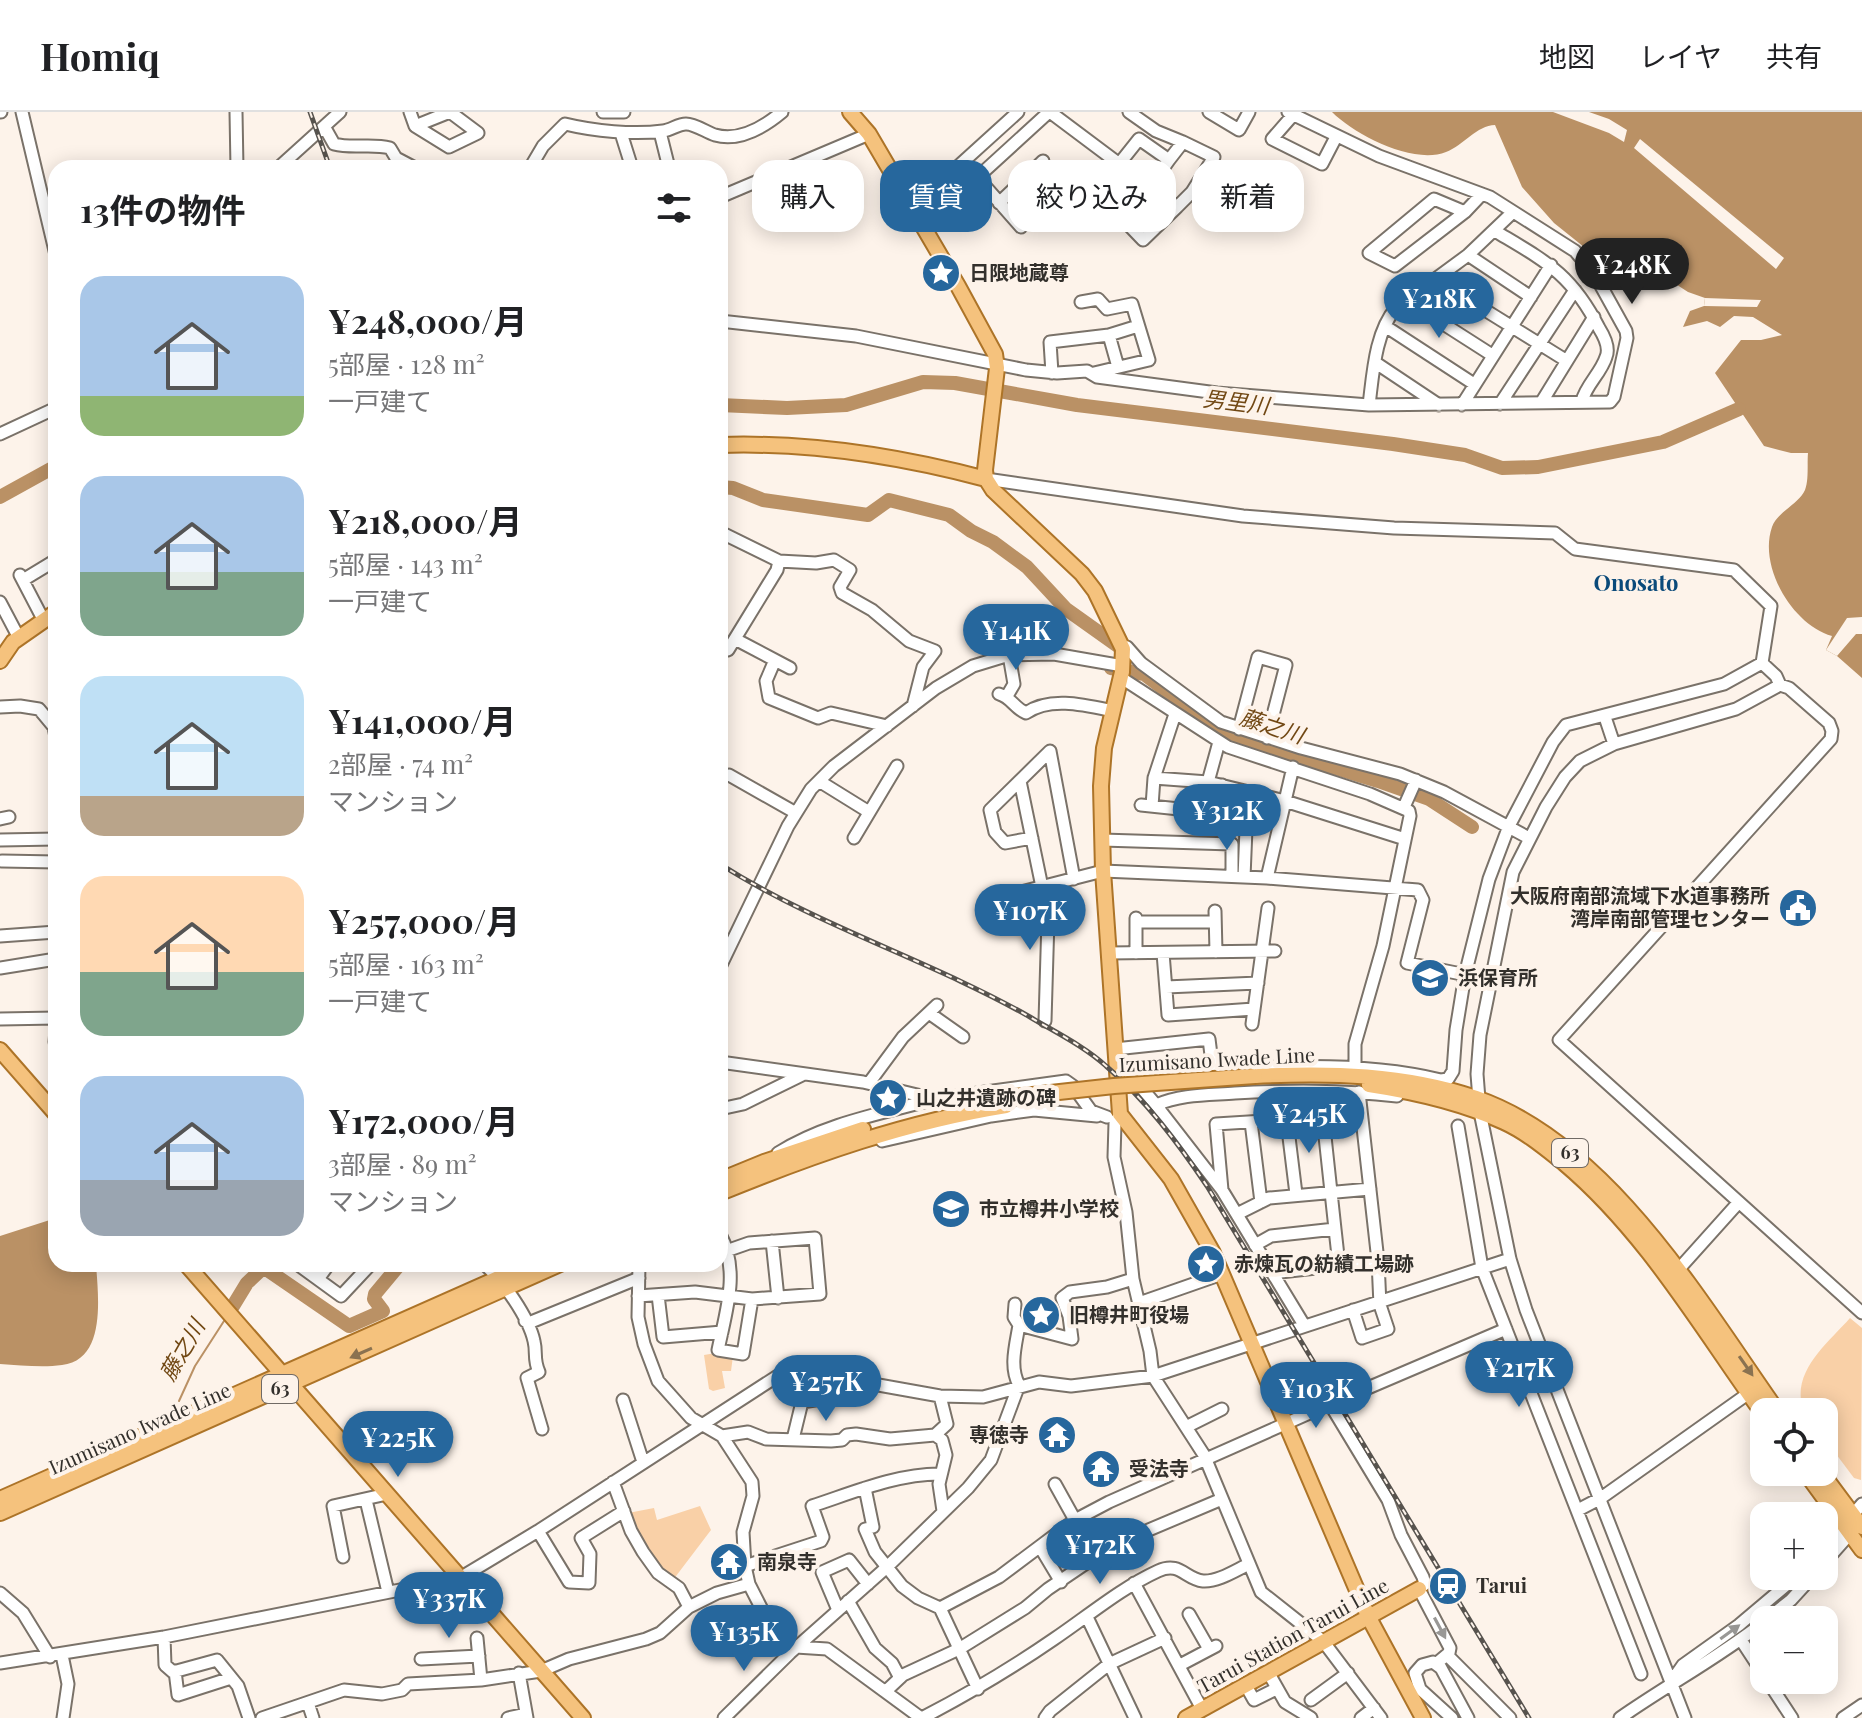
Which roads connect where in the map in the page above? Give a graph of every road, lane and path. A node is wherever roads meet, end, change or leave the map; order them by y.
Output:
1 (22, 112) edge
2 (236, 112) edge
3 (340, 112) edge
4 (410, 112) edge
5 (603, 112) edge
6 (626, 112) edge
7 (782, 112) edge
8 (850, 112) edge
9 (1018, 112) edge
10 (1049, 112) edge
11 (1129, 112) edge
12 (1209, 112) edge
13 (1249, 112) edge
14 (1290, 113) edge
15 (415, 126) junction
16 (325, 128) junction
17 (660, 132) junction
18 (625, 133) junction
19 (869, 134) junction
20 (1336, 137) junction
21 (1183, 142) junction
22 (237, 160) edge
23 (287, 160) edge
24 (399, 160) edge
25 (535, 160) edge
26 (630, 160) edge
27 (667, 160) edge
28 (884, 160) edge
29 (965, 160) edge
30 (1114, 160) edge
31 (1122, 160) edge
32 (1169, 160) joint
33 (992, 163) edge
34 (728, 194) edge
35 (1008, 194) edge
36 (1482, 194) junction
37 (992, 195) edge
38 (999, 203) junction
39 (1177, 207) edge
40 (1465, 212) junction
41 (1513, 212) junction
42 (1008, 213) edge
43 (48, 221) edge
44 (1495, 231) junction
45 (926, 232) edge
46 (1135, 232) edge
47 (1151, 232) edge
48 (1468, 255) junction
49 (1551, 265) junction
50 (1435, 279) junction
51 (1575, 290) junction
52 (1531, 297) junction
53 (1406, 300) junction
54 (1081, 302) dead end
55 (1594, 317) junction
56 (728, 322) edge
57 (1138, 326) junction
58 (1385, 326) junction
59 (1512, 326) junction
60 (1109, 335) junction
61 (1540, 344) junction
62 (1492, 355) junction
63 (1567, 361) junction
64 (1376, 363) junction
65 (997, 366) junction
66 (1118, 367) junction
67 (1052, 373) junction
68 (1091, 374) junction
69 (1474, 384) junction
70 (1582, 401) junction
71 (1541, 403) junction
72 (1500, 404) junction
73 (1369, 405) junction
74 (1462, 405) junction
75 (1439, 406) junction
76 (48, 412) edge
77 (0, 434) edge
78 (728, 445) edge
79 (985, 474) junction
80 (728, 536) edge
81 (779, 561) junction
82 (48, 564) edge
83 (0, 602) edge
84 (48, 613) edge
85 (48, 617) edge
86 (19, 638) junction
87 (735, 639) junction
88 (728, 650) dead end
89 (1009, 655) junction
90 (775, 660) junction
91 (0, 661) edge
92 (1122, 662) junction
93 (1762, 663) junction
94 (790, 668) dead end
95 (1780, 685) junction
96 (913, 706) junction
97 (0, 707) edge
98 (1113, 711) junction
99 (1175, 714) junction
100 (1605, 717) junction
101 (48, 720) edge
102 (887, 726) junction
103 (1239, 729) junction
104 (1267, 738) junction
105 (1219, 742) junction
106 (1614, 744) junction
107 (897, 766) dead end
108 (1293, 767) junction
109 (728, 775) edge
110 (1154, 778) junction
111 (819, 781) junction
112 (1020, 781) junction
113 (1208, 782) junction
114 (1415, 782) junction
115 (1222, 785) junction
116 (1285, 801) junction
117 (1405, 805) junction
118 (869, 812) junction
119 (796, 813) junction
120 (1509, 826) junction
121 (1246, 829) dead end
122 (854, 838) dead end
123 (1032, 838) junction
124 (1529, 838) junction
125 (48, 839) edge
126 (1405, 839) junction
127 (0, 840) edge
128 (1102, 840) junction
129 (2, 861) edge
130 (48, 862) edge
131 (1103, 871) junction
132 (1238, 877) junction
133 (1267, 878) junction
134 (1074, 879) junction
135 (1046, 886) junction
136 (1394, 888) junction
137 (1021, 892) dead end
138 (1268, 908) dead end
139 (48, 933) edge
140 (0, 936) edge
141 (728, 951) edge
142 (1262, 951) junction
143 (1275, 951) dead end
144 (1216, 952) junction
145 (1108, 953) junction
146 (1136, 953) junction
147 (1163, 953) junction
148 (48, 960) edge
149 (0, 968) edge
150 (1465, 975) junction
151 (1491, 980) junction
152 (1258, 983) junction
153 (1166, 987) junction
154 (1254, 1009) junction
155 (48, 1018) edge
156 (0, 1019) edge
157 (1045, 1021) dead end
158 (1252, 1024) dead end
159 (963, 1037) dead end
160 (0, 1050) edge
161 (1115, 1056) junction
162 (728, 1063) edge
163 (1355, 1067) junction
164 (1213, 1071) junction
165 (802, 1074) junction
166 (1131, 1077) junction
167 (1255, 1080) junction
168 (869, 1083) junction
169 (1023, 1086) junction
170 (1359, 1092) junction
171 (1079, 1096) junction
172 (934, 1099) junction
173 (1446, 1100) junction
174 (1006, 1102) junction
175 (48, 1105) edge
176 (1156, 1105) junction
177 (1479, 1105) junction
178 (728, 1107) edge
179 (1031, 1110) junction
180 (1062, 1111) junction
181 (1113, 1115) junction
182 (1361, 1115) junction
183 (1323, 1118) junction
184 (1287, 1121) junction
185 (1251, 1122) junction
186 (1458, 1126) dead end
187 (764, 1162) junction
188 (781, 1169) junction
189 (728, 1177) edge
190 (1370, 1189) junction
191 (728, 1190) edge
192 (1222, 1190) junction
193 (1331, 1192) junction
194 (1296, 1194) junction
195 (1261, 1202) junction
196 (1739, 1202) junction
197 (1237, 1214) junction
198 (1335, 1229) junction
199 (772, 1241) junction
200 (1255, 1245) junction
201 (729, 1250) joint
202 (1510, 1259) junction
203 (1378, 1261) junction
204 (1339, 1265) junction
205 (1482, 1268) junction
206 (1678, 1270) junction
207 (193, 1272) edge
208 (308, 1272) edge
209 (323, 1272) edge
210 (364, 1272) edge
211 (492, 1272) edge
212 (518, 1272) edge
213 (536, 1272) edge
214 (639, 1272) edge
215 (1272, 1273) junction
216 (1222, 1274) junction
217 (639, 1278) junction
218 (318, 1279) junction
219 (1133, 1279) junction
220 (502, 1283) junction
221 (658, 1295) junction
222 (638, 1296) junction
223 (729, 1298) junction
224 (778, 1298) junction
225 (752, 1299) junction
226 (1381, 1301) junction
227 (1139, 1303) junction
228 (1015, 1304) dead end
229 (1353, 1310) junction
230 (1862, 1313) edge
231 (525, 1321) junction
232 (1019, 1325) junction
233 (1304, 1325) junction
234 (1506, 1329) junction
235 (722, 1332) junction
236 (1250, 1342) junction
237 (1153, 1376) junction
238 (286, 1379) junction
239 (845, 1379) junction
240 (1019, 1385) junction
241 (1749, 1393) junction
242 (940, 1396) junction
243 (1752, 1398) edge
244 (1768, 1398) edge
245 (1342, 1399) dead end
246 (623, 1400) dead end
247 (1222, 1409) dead end
248 (1287, 1424) junction
249 (703, 1427) junction
250 (1186, 1427) junction
251 (542, 1429) dead end
252 (935, 1435) junction
253 (722, 1436) junction
254 (793, 1439) junction
255 (1205, 1460) junction
256 (643, 1462) junction
257 (939, 1474) junction
258 (613, 1482) junction
259 (1055, 1484) dead end
260 (1818, 1486) edge
261 (1830, 1486) edge
262 (865, 1488) junction
263 (387, 1494) junction
264 (1601, 1498) junction
265 (0, 1499) edge
266 (1222, 1499) junction
267 (366, 1500) junction
268 (1862, 1504) edge
269 (1578, 1510) junction
270 (624, 1511) junction
271 (943, 1511) junction
272 (0, 1513) edge
273 (1075, 1520) junction
274 (1855, 1524) edge
275 (538, 1531) junction
276 (1838, 1537) edge
277 (1838, 1545) edge
278 (1040, 1547) junction
279 (1862, 1550) edge
280 (343, 1557) dead end
281 (1249, 1564) junction
282 (745, 1566) junction
283 (887, 1567) junction
284 (460, 1578) junction
285 (1061, 1582) junction
286 (1134, 1583) junction
287 (749, 1584) junction
288 (868, 1584) junction
289 (1419, 1589) junction
290 (1780, 1590) edge
291 (1800, 1590) edge
292 (388, 1592) junction
293 (0, 1593) edge
294 (848, 1601) junction
295 (1784, 1606) edge
296 (689, 1607) junction
297 (940, 1608) junction
298 (838, 1610) junction
299 (1189, 1614) dead end
300 (1368, 1616) junction
301 (1087, 1617) junction
302 (1750, 1633) edge
303 (164, 1637) junction
304 (477, 1638) dead end
305 (1165, 1638) junction
306 (1741, 1640) junction
307 (1323, 1641) junction
308 (959, 1649) junction
309 (793, 1650) junction
310 (1750, 1654) edge
311 (1447, 1655) junction
312 (56, 1656) junction
313 (479, 1656) junction
314 (421, 1659) dead end
315 (0, 1663) edge
316 (1437, 1663) junction
317 (1109, 1664) junction
318 (1180, 1665) junction
319 (175, 1671) junction
320 (541, 1671) junction
321 (1268, 1672) junction
322 (519, 1673) junction
323 (1348, 1673) junction
324 (1641, 1674) dead end
325 (231, 1678) junction
326 (900, 1678) junction
327 (481, 1680) junction
328 (1671, 1682) junction
329 (1245, 1684) junction
330 (978, 1689) junction
331 (1276, 1689) junction
332 (886, 1691) junction
333 (1776, 1694) edge
334 (1311, 1700) dead end
335 (308, 1703) junction
336 (1862, 1705) edge
337 (1378, 1713) edge
338 (1197, 1714) edge
339 (526, 1716) edge
340 (63, 1718) edge
341 (249, 1718) edge
342 (262, 1718) edge
343 (313, 1718) edge
344 (508, 1718) edge
345 (583, 1718) edge
346 (724, 1718) edge
347 (922, 1718) edge
348 (1045, 1718) edge
349 (1135, 1718) edge
350 (1311, 1718) edge
351 (1361, 1718) edge
352 (1423, 1718) edge
353 (1452, 1718) edge
354 (1468, 1718) edge
355 (1510, 1718) edge
356 (1620, 1718) edge
357 (1685, 1718) edge
358 (1792, 1718) edge
359 (1843, 1718) edge

1 - 43 street
2 - 22 street
3 - 16 street
4 - 15 street
5 - 6 street
6 - 18 street
7 - 17 street
8 - 19 main road
9 - 29 street
10 - 30 street
10 - 33 street
11 - 21 street
12 - 13 street
14 - 20 street
14 - 20 street
15 - 15 street
16 - 23 street
16 - 24 street
17 - 18 street
17 - 27 street
18 - 25 street
18 - 26 street
19 - 28 main road
19 - 34 street
20 - 36 street
21 - 32 street
21 - 39 street
31 - 32 street
35 - 38 street
36 - 40 street
36 - 41 street
37 - 38 street
38 - 42 street
40 - 40 street
41 - 44 street
41 - 70 street
44 - 48 street
44 - 49 street
45 - 65 main road
46 - 47 street
48 - 50 street
48 - 52 street
49 - 51 street
49 - 52 street
50 - 53 street
50 - 59 street
51 - 55 street
51 - 61 street
52 - 59 street
53 - 58 street
53 - 62 street
54 - 57 street
55 - 63 street
55 - 70 street
56 - 65 street
57 - 60 street
57 - 66 street
58 - 64 street
58 - 69 street
59 - 61 street
59 - 62 street
60 - 66 street
60 - 67 street
61 - 63 street
61 - 72 street
62 - 69 street
63 - 71 street
64 - 73 street
64 - 75 street
65 - 67 street
65 - 79 main road
66 - 68 street
67 - 68 street
68 - 73 street
69 - 74 street
70 - 71 street
71 - 72 street
72 - 74 street
73 - 75 street
74 - 75 street
76 - 77 street
78 - 79 main road
79 - 92 main road
79 - 93 street
80 - 81 street
81 - 87 street
81 - 96 street
82 - 84 street
83 - 86 street
85 - 86 main road
86 - 91 main road
87 - 88 street
87 - 90 street
89 - 92 street
89 - 96 street
89 - 98 street
90 - 94 street
90 - 102 street
92 - 98 main road
92 - 99 street
92 - 103 street
93 - 95 street
93 - 100 street
95 - 106 street
95 - 196 street
96 - 102 street
97 - 101 street
98 - 128 main road
99 - 105 street
99 - 110 street
100 - 106 street
100 - 120 street
102 - 111 street
103 - 104 street
103 - 104 street
104 - 114 street
105 - 108 street
105 - 113 street
106 - 124 street
107 - 118 street
108 - 116 street
108 - 117 street
109 - 119 street
110 - 113 street
110 - 115 street
111 - 118 street
111 - 119 street
112 - 123 street
112 - 123 street
112 - 134 street
113 - 115 street
114 - 117 street
114 - 120 street
115 - 116 street
116 - 126 street
116 - 133 street
117 - 126 street
118 - 122 street
119 - 141 street
120 - 124 street
120 - 150 street
121 - 132 street
123 - 135 street
124 - 151 street
125 - 127 street
126 - 136 street
128 - 131 main road
128 - 132 street
129 - 130 street
131 - 132 street
131 - 134 street
131 - 145 main road
132 - 133 street
133 - 136 street
134 - 135 street
135 - 137 street
135 - 157 street
136 - 150 street
136 - 163 street
138 - 142 street
139 - 140 street
142 - 143 street
142 - 144 street
142 - 152 street
144 - 146 street
144 - 147 street
145 - 146 street
145 - 161 main road
146 - 147 street
147 - 153 street
148 - 149 street
150 - 151 street
150 - 163 street
151 - 177 street
152 - 153 street
152 - 154 street
153 - 154 street
154 - 158 street
155 - 156 street
159 - 168 street
160 - 175 main road
161 - 164 street
161 - 166 street
161 - 181 main road
162 - 165 street
163 - 164 street
164 - 166 street
165 - 168 street
165 - 178 street
166 - 176 street
167 - 173 main road, Izumisano Iwade Line / 63
167 - 174 main road, Izumisano Iwade Line / 63
167 - 177 main road, Izumisano Iwade Line / 63
168 - 172 street
169 - 171 street
169 - 172 street
169 - 179 street
170 - 173 street
170 - 176 street
170 - 182 street
171 - 180 street
171 - 181 street
172 - 187 street
173 - 177 main road, Izumisano Iwade Line / 63
174 - 187 main road, Izumisano Iwade Line / 63
174 - 188 main road, Izumisano Iwade Line / 63
176 - 192 street
177 - 202 street
177 - 206 main road, Izumisano Iwade Line / 63
177 - 241 main road, Izumisano Iwade Line / 63
179 - 180 street
179 - 188 street
180 - 181 street
181 - 216 main road
181 - 219 street
182 - 183 street
182 - 190 street
183 - 184 street
183 - 193 street
184 - 185 street
184 - 194 street
185 - 192 street
185 - 195 street
186 - 205 street
187 - 189 main road, Izumisano Iwade Line / 63
188 - 191 main road, Izumisano Iwade Line / 63
190 - 193 street
190 - 203 street
192 - 197 street
193 - 194 street
193 - 198 street
194 - 195 street
195 - 197 street
196 - 206 street
196 - 230 street
197 - 200 street
198 - 200 street
198 - 204 street
199 - 201 street
199 - 224 street
199 - 224 street
200 - 215 street
201 - 223 street
202 - 205 street
202 - 264 street
203 - 204 street
203 - 226 street
204 - 215 street
205 - 226 street
205 - 234 street
206 -> 244 main road, Izumisano Iwade Line / 63
207 - 238 main road
208 - 218 street
209 - 218 street
210 - 218 street
211 - 220 street
212 - 220 main road, Izumisano Iwade Line / 63
213 - 220 main road, Izumisano Iwade Line / 63
214 - 217 street
215 - 233 street
216 - 227 street
216 - 236 main road
217 - 222 street
217 - 231 street
219 - 227 street
219 - 232 street
220 - 231 street
220 - 238 main road, Izumisano Iwade Line / 63
221 - 222 street
221 - 223 street
221 - 235 street
222 - 249 street
223 - 225 street
223 - 235 street
224 - 225 street
225 - 235 street
226 - 229 street
226 - 229 street
227 - 237 street
228 - 232 street
229 - 233 street
231 - 251 street
232 - 240 street
233 - 236 street
234 - 245 street
234 - 269 street
236 - 237 street
236 - 248 main road
237 - 240 street
237 - 250 street
238 - 263 main road
238 - 265 main road, Izumisano Iwade Line / 63
238 - 272 main road, Izumisano Iwade Line / 63
239 - 242 street
239 - 249 street
239 - 254 street
240 - 242 street
240 - 271 street
241 - 243 main road, Izumisano Iwade Line / 63
241 - 264 street
242 - 252 street
246 - 256 street
247 - 250 street
248 - 255 street
248 - 289 street
248 - 300 main road
249 - 253 street
249 - 256 street
250 - 255 street
252 - 254 street
252 - 257 street
253 - 254 street
253 - 282 street
255 - 266 street
255 - 273 street
256 - 258 street
257 - 262 street
257 - 271 street
258 - 270 street
258 - 275 street
259 - 273 street
260 - 274 main road
261 - 274 main road
262 - 282 street
262 - 283 street
263 - 267 street
263 - 284 main road
264 - 269 street
264 - 328 street
266 - 281 street
266 - 285 street
267 - 280 street
267 - 292 street
268 - 274 street
269 - 324 street
270 - 275 street
270 - 296 street
271 - 283 street
273 - 278 street
274 - 276 street
274 - 277 street
274 - 279 main road
275 - 284 street
278 - 285 street
278 - 297 street
281 - 286 street
281 - 307 street
282 - 287 street
283 - 288 street
283 - 297 street
284 - 292 street
284 - 320 main road
285 - 308 street
286 - 301 street
286 - 305 street
287 - 296 street
287 - 309 street
288 - 294 street
288 - 298 street
289 - 300 main road, Tarui Station Tarui Line
289 -> 311 street
328 -> 290 street
291 - 295 street
292 - 303 street
293 - 312 street
294 - 298 street
294 - 326 street
296 - 320 street
297 - 308 street
298 - 309 street
299 - 318 street
300 - 307 main road, Tarui Station Tarui Line
300 - 352 main road
301 - 317 street
301 - 330 street
302 - 306 street
303 - 312 street
303 - 319 street
304 - 313 street
305 - 317 street
305 - 318 street
306 - 310 street
306 - 328 street
307 - 321 main road, Tarui Station Tarui Line
307 - 323 street
308 - 326 street
308 - 330 street
309 - 332 street
309 - 346 street
311 - 316 street
311 - 355 street
312 - 315 street
312 - 340 street
313 - 314 street
313 - 327 street
316 - 353 street
316 - 354 street
317 - 348 street
317 - 349 street
318 - 338 street
319 - 325 street
319 - 325 street
320 - 322 street
320 - 345 main road
321 - 329 main road, Tarui Station Tarui Line
321 - 331 street
322 - 327 street
322 - 339 street
323 - 334 street
323 - 337 street
325 - 341 street
326 - 332 street
327 - 335 street
328 - 356 street
328 - 357 street
329 - 331 street
329 - 338 main road, Tarui Station Tarui Line
330 - 347 street
331 - 350 street
332 - 347 street
333 - 358 street
335 - 342 street
335 - 343 street
336 - 359 street
337 - 351 street
339 - 344 street

